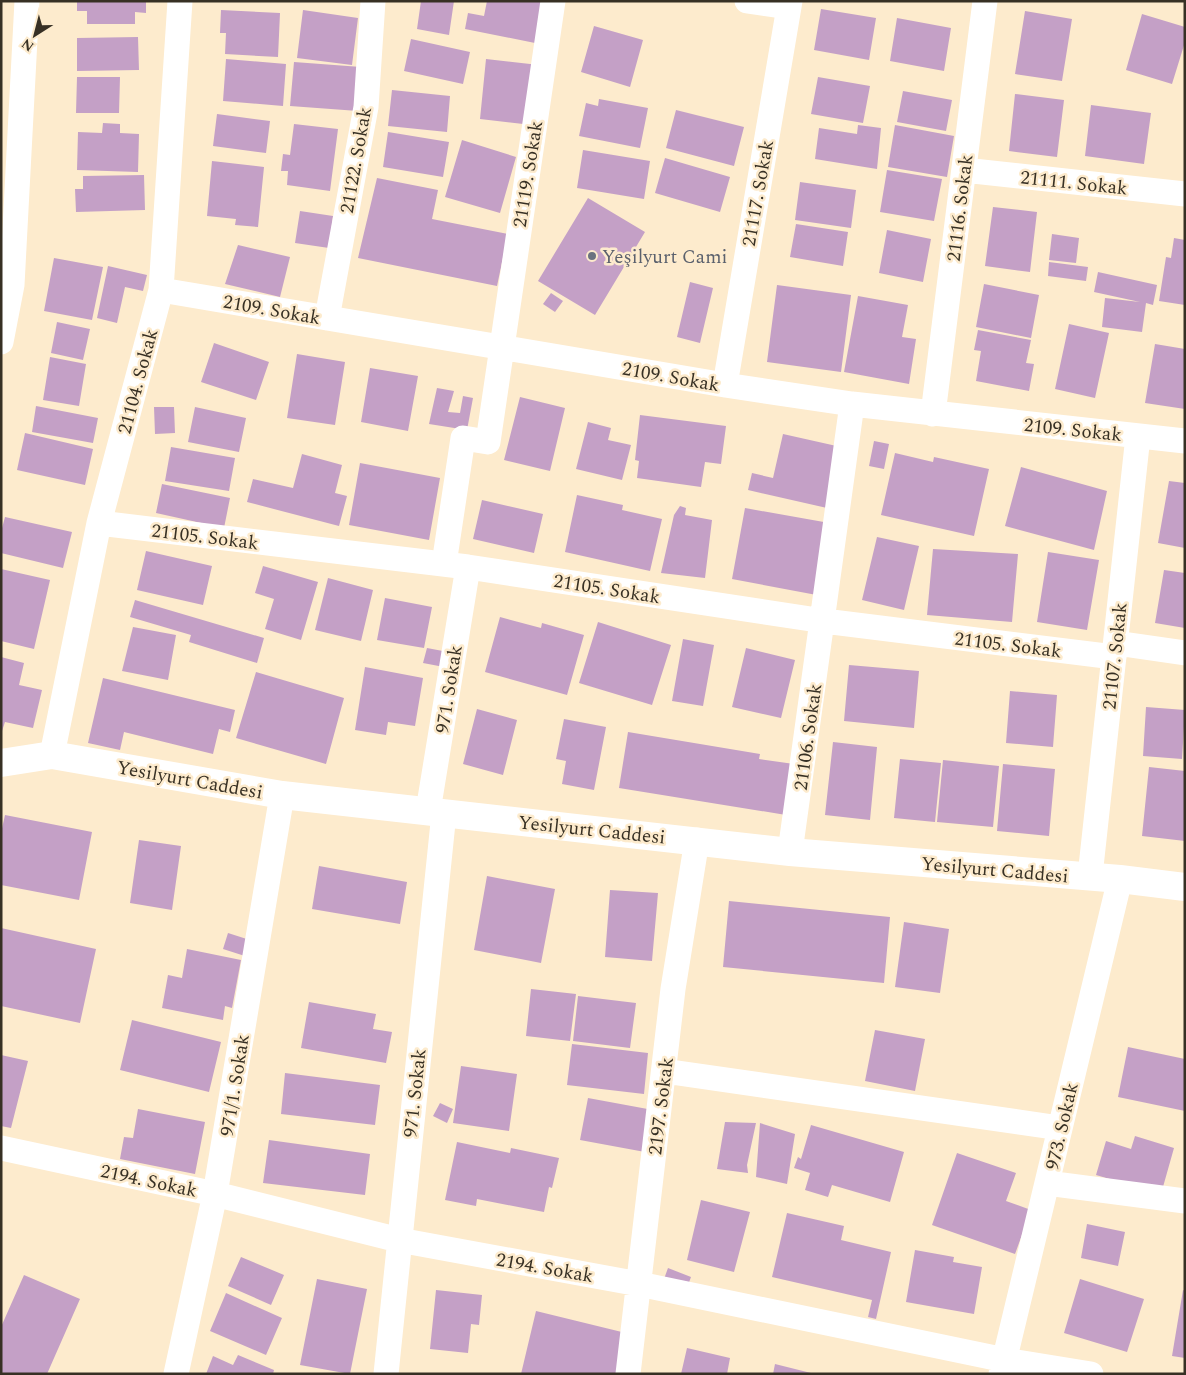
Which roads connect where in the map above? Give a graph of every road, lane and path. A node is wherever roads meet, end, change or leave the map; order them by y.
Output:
1 (27, 1) edge
2 (180, 1) edge
3 (373, 1) edge
4 (554, 1) edge
5 (747, 1) edge
6 (985, 1) edge
7 (789, 4) edge
8 (964, 170) junction
9 (1185, 194) edge
10 (6, 285) edge
11 (161, 290) junction
12 (327, 318) junction
13 (1, 342) edge
14 (502, 347) junction
15 (724, 385) junction
16 (852, 404) junction
17 (933, 414) junction
18 (1138, 436) junction
19 (1185, 441) edge
20 (99, 523) junction
21 (456, 566) junction
22 (824, 621) junction
23 (1115, 650) junction
24 (1185, 653) edge
25 (52, 755) junction
26 (1, 763) edge
27 (282, 795) junction
28 (436, 812) junction
29 (698, 840) junction
30 (790, 852) junction
31 (1090, 876) junction
32 (1120, 878) junction
33 (1185, 887) edge
34 (664, 1071) junction
35 (1060, 1128) junction
36 (1, 1148) edge
37 (1047, 1183) junction
38 (216, 1194) junction
39 (1185, 1201) edge
40 (399, 1240) junction
41 (639, 1284) junction
42 (1003, 1367) edge
43 (176, 1374) edge
44 (386, 1374) edge
45 (628, 1374) edge
46 (1091, 1374) edge

1 - 10 street
2 - 11 street, 21104. Sokak
3 - 12 street, 21122. Sokak
4 - 14 street, 21119. Sokak
5 - 7 street
6 - 8 street, 21116. Sokak
7 - 15 street, 21117. Sokak
8 - 9 street, 21111. Sokak
8 - 17 street, 21116. Sokak
10 - 13 street
11 - 12 street, 2109. Sokak
11 - 20 street, 21104. Sokak
12 - 14 street, 2109. Sokak
14 - 15 street, 2109. Sokak
14 - 21 street, 21119. Sokak
15 - 16 street, 2109. Sokak
16 - 17 street, 2109. Sokak
16 - 22 street, 21106. Sokak
17 - 18 street, 2109. Sokak
18 - 19 street, 2109. Sokak
18 - 23 street, 21107. Sokak
20 - 21 street, 21105. Sokak
20 - 25 street, 21104. Sokak
21 - 22 street, 21105. Sokak
21 - 28 street, 971. Sokak
22 - 23 street, 21105. Sokak
22 - 30 street, 21106. Sokak
23 - 24 street, 21105. Sokak
23 - 31 street, 21107. Sokak
25 - 26 street, Yesilyurt Caddesi
25 - 27 street, Yesilyurt Caddesi
27 - 28 street, Yesilyurt Caddesi
27 - 38 street, 971/1. Sokak
28 - 29 street, Yesilyurt Caddesi
28 - 40 street, 971. Sokak
29 - 30 street, Yesilyurt Caddesi
29 - 34 street, 2197. Sokak
30 - 31 street, Yesilyurt Caddesi
31 - 32 street, Yesilyurt Caddesi
32 - 33 street, Yesilyurt Caddesi
32 - 35 street, 973. Sokak
34 - 35 street
34 - 41 street, 2197. Sokak
35 - 37 street, 973. Sokak
36 - 38 street, 2194. Sokak
37 - 39 street
37 - 42 street, 973. Sokak
38 - 40 street, 2194. Sokak
38 - 43 street, 971/1. Sokak
40 - 41 street, 2194. Sokak
40 - 44 street, 971. Sokak
41 - 42 street, 2194. Sokak
41 - 45 street, 2197. Sokak
42 - 46 street, 2194. Sokak

